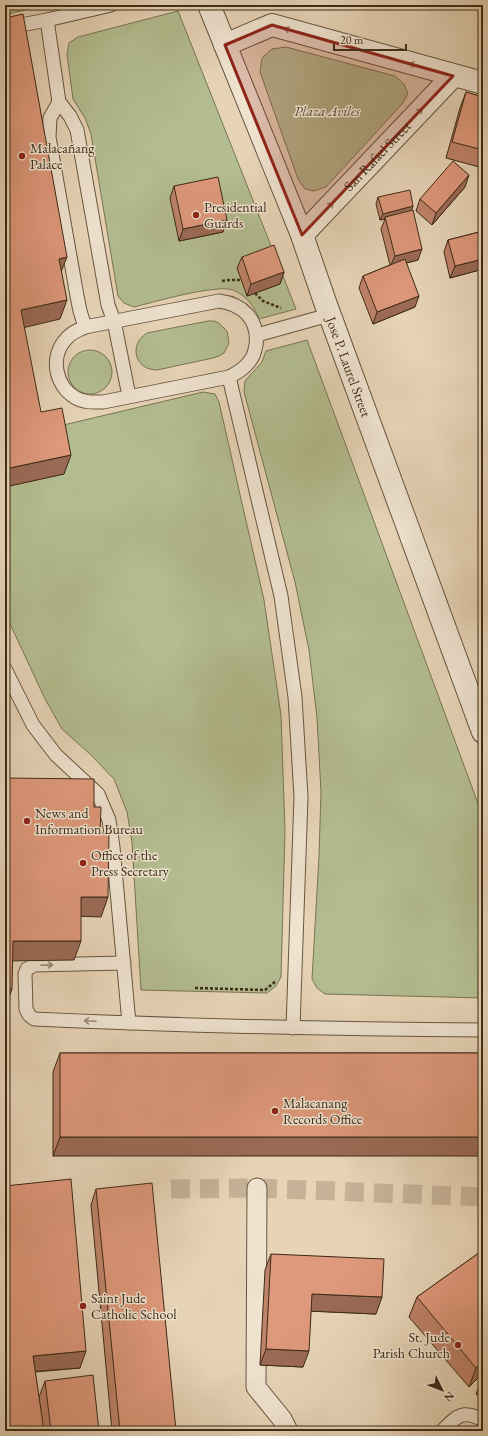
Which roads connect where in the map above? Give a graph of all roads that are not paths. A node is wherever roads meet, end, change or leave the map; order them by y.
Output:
1 (111, 5) edge
2 (209, 5) edge
3 (47, 20) junction
4 (5, 28) edge
5 (225, 45) junction
6 (453, 76) junction
7 (483, 83) edge
8 (59, 102) junction
9 (302, 235) junction
10 (329, 315) junction
11 (114, 321) junction
12 (85, 327) junction
13 (257, 335) junction
14 (229, 377) junction
15 (129, 396) junction
16 (5, 669) edge
17 (8, 684) edge
18 (483, 732) edge
19 (124, 963) junction
20 (129, 1023) junction
21 (293, 1028) junction
22 (483, 1030) edge
23 (256, 1188) dead end
24 (483, 1420) edge
25 (288, 1431) edge
26 (442, 1431) edge

1 - 3 lane
2 - 5 street, Jose P. Laurel Street
3 - 4 lane
3 - 8 lane
6 -> 5 street
5 - 9 street, Jose P. Laurel Street
6 - 7 street
9 -> 6 street, San Rafael Street
8 - 11 lane
8 - 12 lane
9 - 10 street, Jose P. Laurel Street
10 - 13 lane
10 - 18 street, Jose P. Laurel Street
11 - 12 lane
11 - 13 lane
11 - 15 lane
12 - 15 lane
13 - 14 lane
14 - 15 lane
14 - 21 lane
16 - 17 lane
17 - 19 lane
19 - 20 lane
20 -> 19 lane
20 - 21 lane
21 - 22 lane
23 - 25 street
24 - 26 lane

